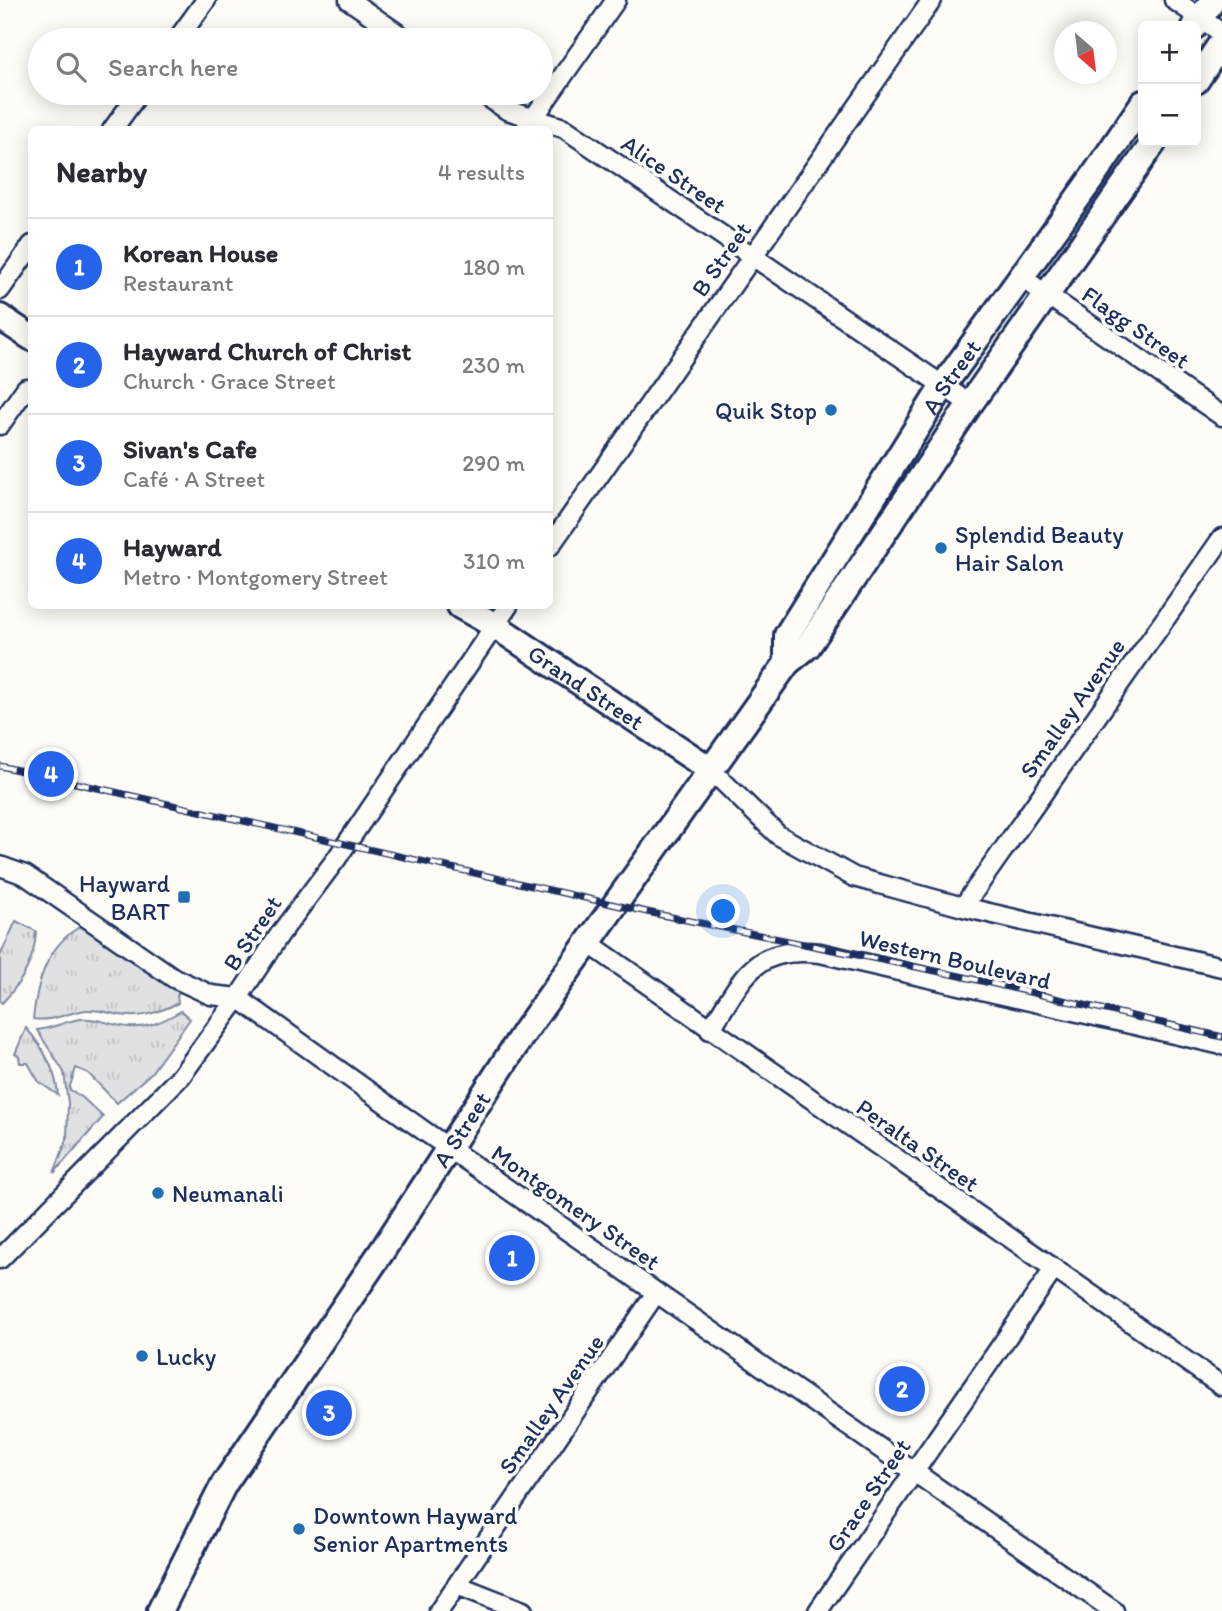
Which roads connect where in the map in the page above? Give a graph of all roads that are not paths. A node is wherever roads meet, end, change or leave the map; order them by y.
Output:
1 (206, 0) edge
2 (349, 0) edge
3 (616, 0) edge
4 (932, 0) edge
5 (1174, 0) edge
6 (1203, 15) edge
7 (186, 28) edge
8 (390, 28) edge
9 (1222, 33) edge
10 (1222, 43) edge
11 (1201, 74) edge
12 (553, 90) edge
13 (130, 105) edge
14 (500, 105) edge
15 (543, 105) edge
16 (1138, 110) edge
17 (530, 123) edge
18 (115, 126) edge
19 (550, 126) edge
20 (553, 126) edge
21 (1151, 147) edge
22 (28, 251) edge
23 (753, 257) junction
24 (1021, 277) junction
25 (0, 290) edge
26 (1047, 295) junction
27 (0, 317) edge
28 (28, 335) edge
29 (943, 386) junction
30 (26, 388) dead end
31 (970, 404) junction
32 (1222, 416) edge
33 (0, 425) edge
34 (1222, 538) edge
35 (553, 542) edge
36 (474, 609) edge
37 (501, 615) edge
38 (787, 663) junction
39 (710, 770) junction
40 (0, 866) edge
41 (963, 907) junction
42 (587, 942) junction
43 (1222, 967) edge
44 (237, 998) junction
45 (710, 1030) junction
46 (1222, 1045) edge
47 (450, 1148) junction
48 (0, 1259) edge
49 (1054, 1269) junction
50 (656, 1293) junction
51 (1222, 1386) edge
52 (913, 1472) junction
53 (457, 1585) junction
54 (160, 1611) edge
55 (439, 1611) edge
56 (523, 1611) edge
57 (818, 1611) edge
58 (1114, 1611) edge

1 - 7 street
2 - 8 street
3 - 12 street
4 - 23 street, B Street
5 - 6 street
6 - 9 street
10 - 11 main road
13 - 18 street
14 - 17 street, Alice Street
15 - 17 street
16 - 24 main road, A Street
17 - 19 street, Alice Street
20 - 23 street, Alice Street
21 - 26 main road, A Street
22 - 25 street
23 - 29 street, Alice Street
23 - 35 street, B Street
24 - 26 street, Flagg Street
24 - 29 main road, A Street
26 - 31 main road, A Street
26 - 32 street, Flagg Street
27 - 28 main road
29 - 31 street, Alice Street
29 - 38 main road, A Street
30 - 33 street
31 - 38 main road, A Street
34 - 41 street, Smalley Avenue
36 - 37 main road, Grand Street
37 - 39 main road, Grand Street
37 - 44 street, B Street
38 - 39 main road, A Street
39 - 41 street
39 - 42 main road, A Street
40 - 44 street, Montgomery Street
41 - 43 street
42 - 45 street, Peralta Street
42 - 47 main road, A Street
44 - 47 street, Montgomery Street
44 - 48 street, B Street
45 - 46 street, Western Boulevard
45 - 49 street, Peralta Street
47 - 50 street, Montgomery Street
47 - 54 main road, A Street
49 - 51 street, Peralta Street
49 - 52 street, Grace Street
50 - 52 street, Montgomery Street
50 - 53 street, Smalley Avenue
52 - 57 street, Grace Street
52 - 58 street, Montgomery Street
53 - 55 street, Smalley Avenue
53 - 56 street

